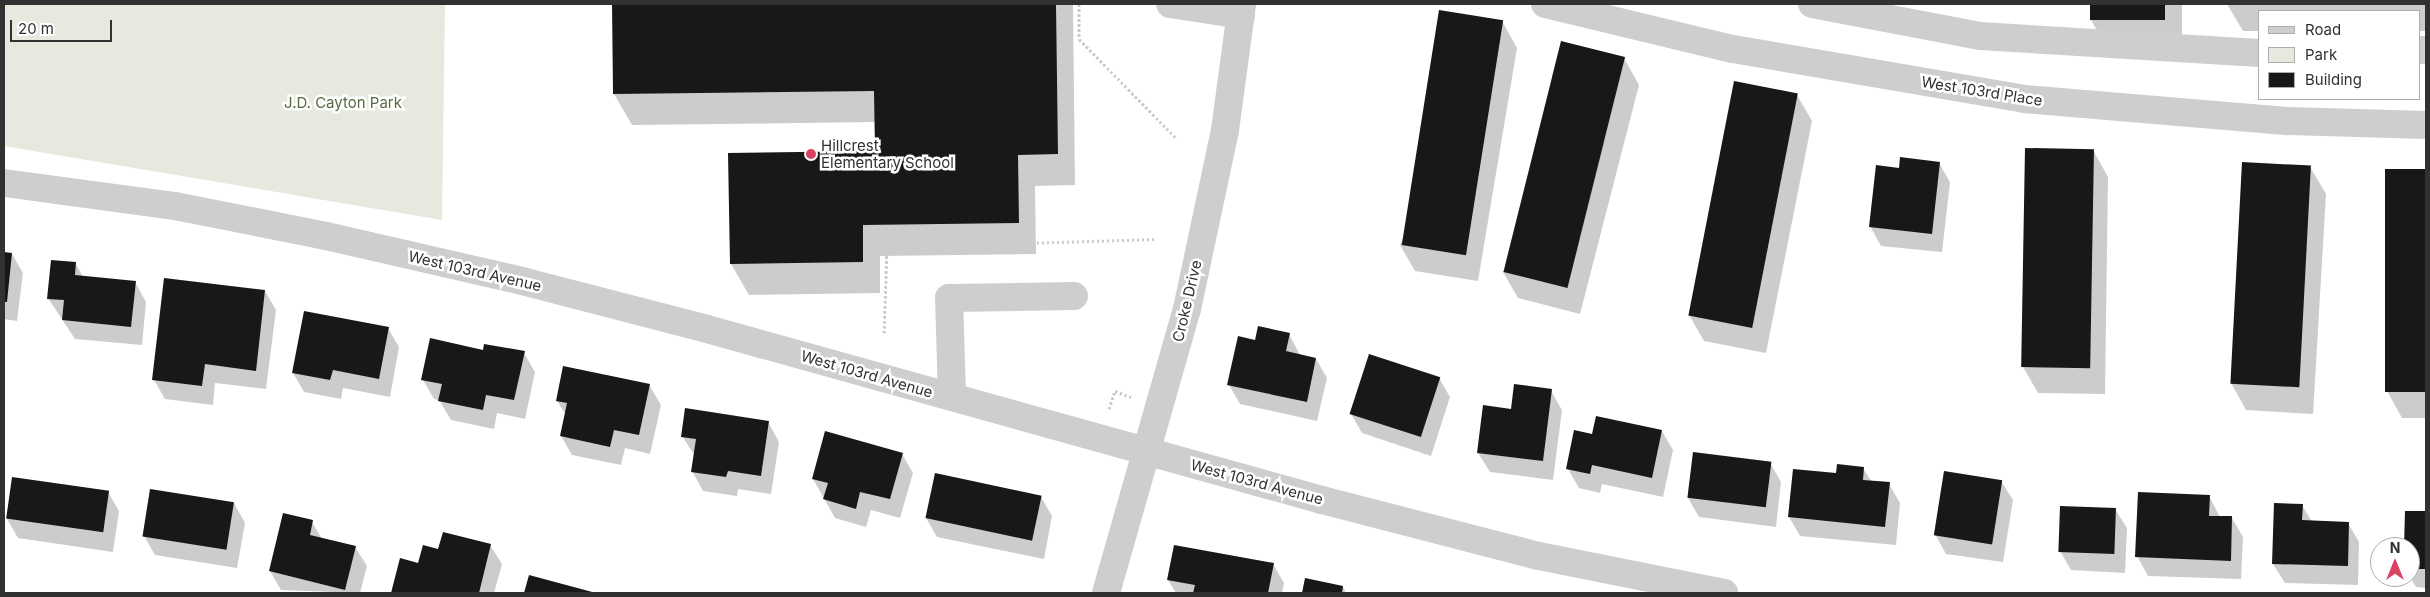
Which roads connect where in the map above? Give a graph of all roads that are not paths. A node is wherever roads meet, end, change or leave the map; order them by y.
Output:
1 (1170, 4) edge
2 (1545, 4) edge
3 (1812, 4) edge
4 (1242, 10) edge
5 (2258, 53) edge
6 (2426, 125) edge
7 (4, 183) edge
8 (1074, 296) dead end
9 (952, 397) junction
10 (1147, 452) junction
11 (1106, 593) edge
12 (1724, 593) edge

1 - 4 street
2 - 6 street, West 103rd Place
3 - 5 street
4 - 10 street, Croke Drive
7 - 9 street, West 103rd Avenue
8 - 9 street
9 - 10 street, West 103rd Avenue
10 - 11 street, Croke Drive
10 - 12 street, West 103rd Avenue

